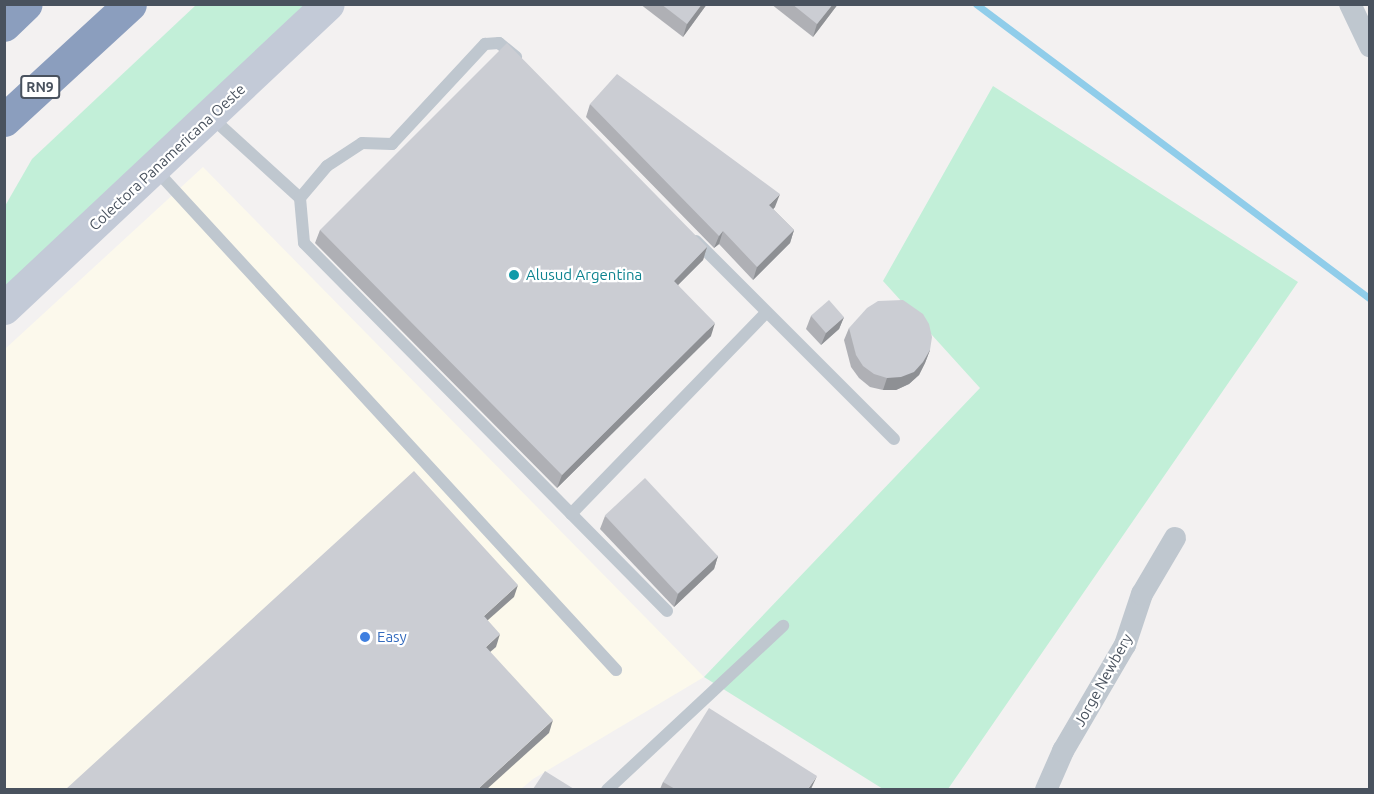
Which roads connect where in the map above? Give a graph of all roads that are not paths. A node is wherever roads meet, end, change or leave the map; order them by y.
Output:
1 (26, 4) edge
2 (130, 4) edge
3 (328, 4) edge
4 (1350, 4) edge
5 (4, 25) edge
6 (1370, 46) edge
7 (76, 53) junction
8 (526, 68) edge
9 (210, 116) junction
10 (4, 120) edge
11 (4, 136) edge
12 (155, 169) junction
13 (300, 198) junction
14 (684, 229) edge
15 (4, 308) edge
16 (766, 313) junction
17 (894, 439) dead end
18 (571, 514) junction
19 (1175, 538) dead end
20 (667, 611) dead end
21 (783, 626) dead end
22 (616, 670) dead end
23 (610, 789) edge
24 (1046, 789) edge

1 - 5 highway
2 - 7 highway, RN9
3 - 9 street, Colectora Panamericana Oeste
4 - 6 street
7 - 10 highway, RN9
7 - 11 highway
8 - 13 lane
9 - 12 street, Colectora Panamericana Oeste
9 - 13 lane
12 - 15 street, Colectora Panamericana Oeste
12 - 22 lane
13 - 18 lane
14 - 16 lane
16 - 17 lane
16 - 18 lane
18 - 20 lane
19 - 24 street, Jorge Newbery
21 - 23 lane

